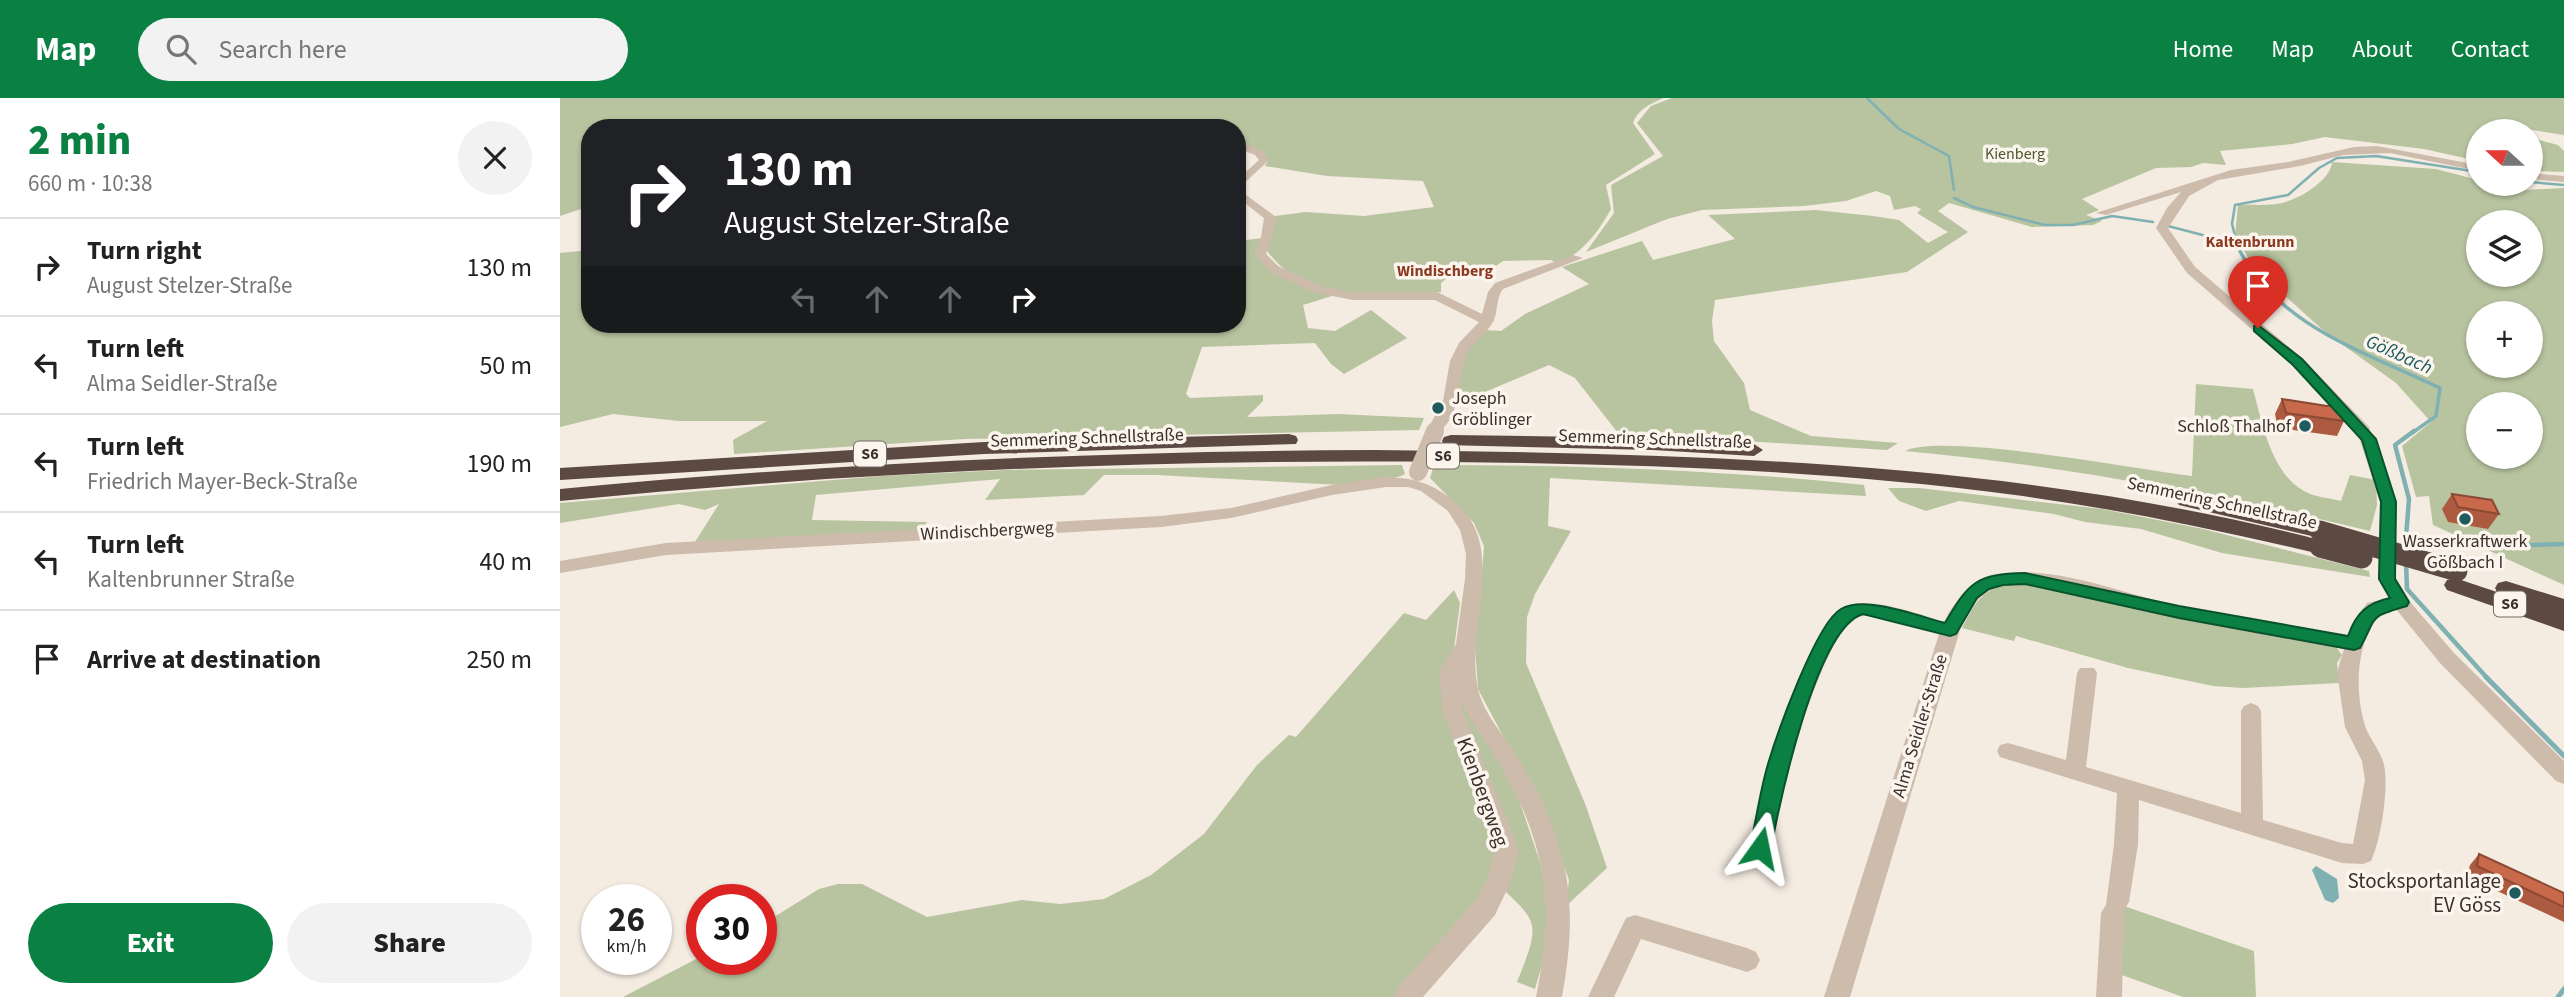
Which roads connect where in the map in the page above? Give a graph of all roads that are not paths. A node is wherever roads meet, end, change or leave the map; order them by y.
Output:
1 (1246, 148) edge
2 (2466, 165) edge
3 (2543, 177) edge
4 (1246, 178) edge
5 (2564, 179) edge
6 (2194, 186) junction
7 (1246, 199) edge
8 (2102, 213) dead end
9 (1577, 258) dead end
10 (1488, 321) junction
11 (560, 474) edge
12 (1418, 481) junction
13 (560, 495) edge
14 (2320, 539) junction
15 (560, 567) edge
16 (2456, 578) junction
17 (2401, 602) junction
18 (2564, 607) edge
19 (2564, 623) edge
20 (1950, 630) junction
21 (1466, 644) junction
22 (2354, 644) junction
23 (2087, 673) dead end
24 (2251, 711) dead end
25 (2008, 751) dead end
26 (2075, 771) junction
27 (2564, 775) edge
28 (2128, 787) junction
29 (2252, 825) junction
30 (1760, 848) dead end
31 (1747, 960) dead end
32 (1406, 997) edge
33 (1549, 997) edge
34 (1601, 997) edge
35 (1838, 997) edge
36 (2109, 997) edge

1 - 4 street
2 - 6 street
3 - 5 street
6 - 8 street
6 - 17 street
7 - 10 street
9 - 10 street
10 - 12 street, bridge
11 - 14 highway, Semmering Schnellstraße / S6
12 - 15 street, Windischbergweg
12 - 21 street, Kienbergweg
13 - 14 highway, Semmering Schnellstraße / S6
14 - 16 highway, Semmering Schnellstraße / S6, bridge
16 - 18 highway, Semmering Schnellstraße / S6
16 - 19 highway, Semmering Schnellstraße / S6
17 - 22 street
17 - 27 street
20 - 22 street, Alma Seidler-Straße
20 - 30 street
20 - 35 street, Alma Seidler-Straße
21 - 32 street, Kienbergweg
21 - 33 street, Kienbergweg
22 - 29 street
23 - 26 street
24 - 29 street
25 - 26 street
26 - 28 street
28 - 29 street
28 - 36 street
31 - 34 street

